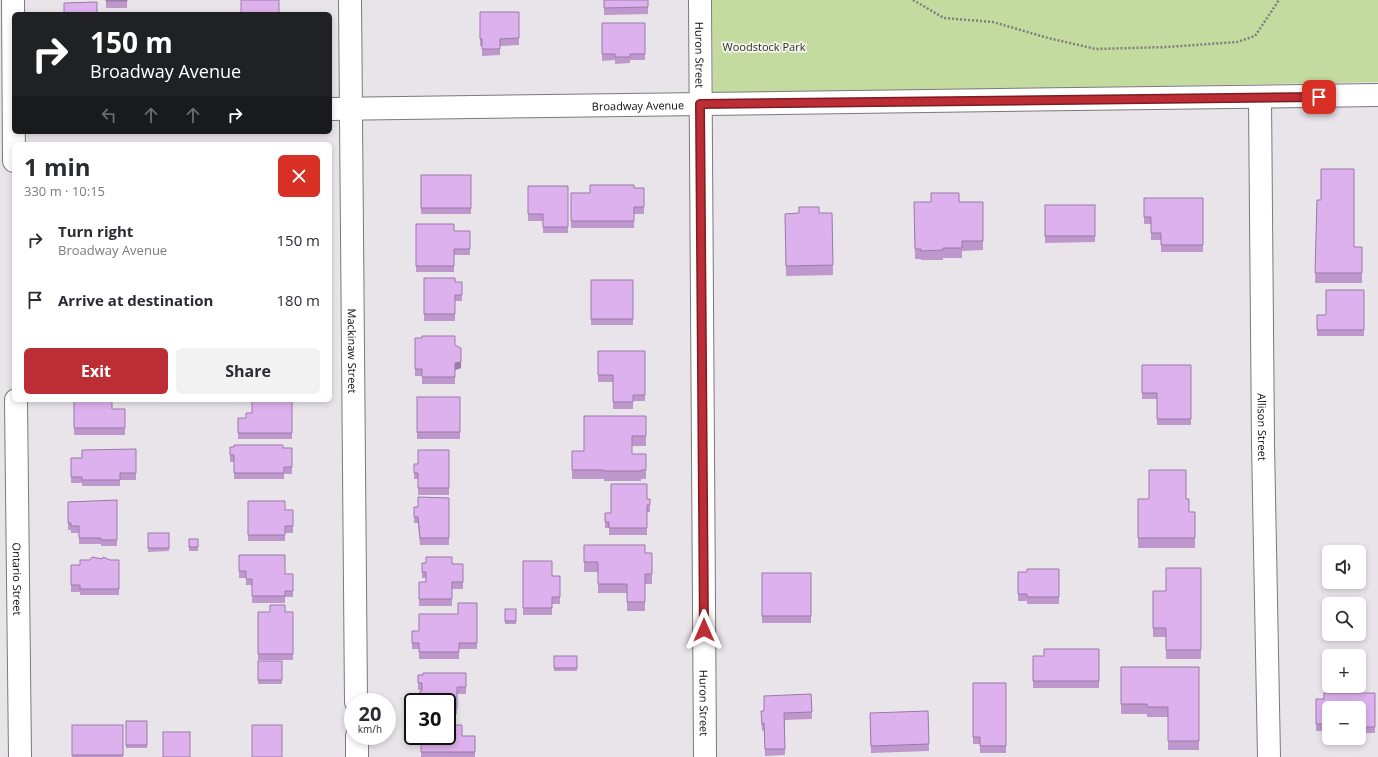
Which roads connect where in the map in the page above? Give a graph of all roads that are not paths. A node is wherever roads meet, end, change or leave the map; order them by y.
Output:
1 (13, 0) edge
2 (350, 0) edge
3 (700, 0) edge
4 (13, 12) edge
5 (1378, 95) edge
6 (1260, 98) junction
7 (700, 104) junction
8 (332, 109) edge
9 (352, 109) junction
10 (0, 111) edge
11 (12, 111) edge
12 (16, 402) edge
13 (356, 693) edge
14 (356, 745) edge
15 (20, 757) edge
16 (357, 757) edge
17 (705, 757) edge
18 (1270, 757) edge

1 - 4 street
2 - 9 street, Mackinaw Street
3 - 7 street, Huron Street
5 - 6 street, Broadway Avenue
6 - 7 street, Broadway Avenue
6 - 18 street, Allison Street
7 - 9 street, Broadway Avenue
7 - 17 street, Huron Street
8 - 9 street, Broadway Avenue
9 - 13 street, Mackinaw Street
10 - 11 street
12 - 15 street, Ontario Street
14 - 16 street

